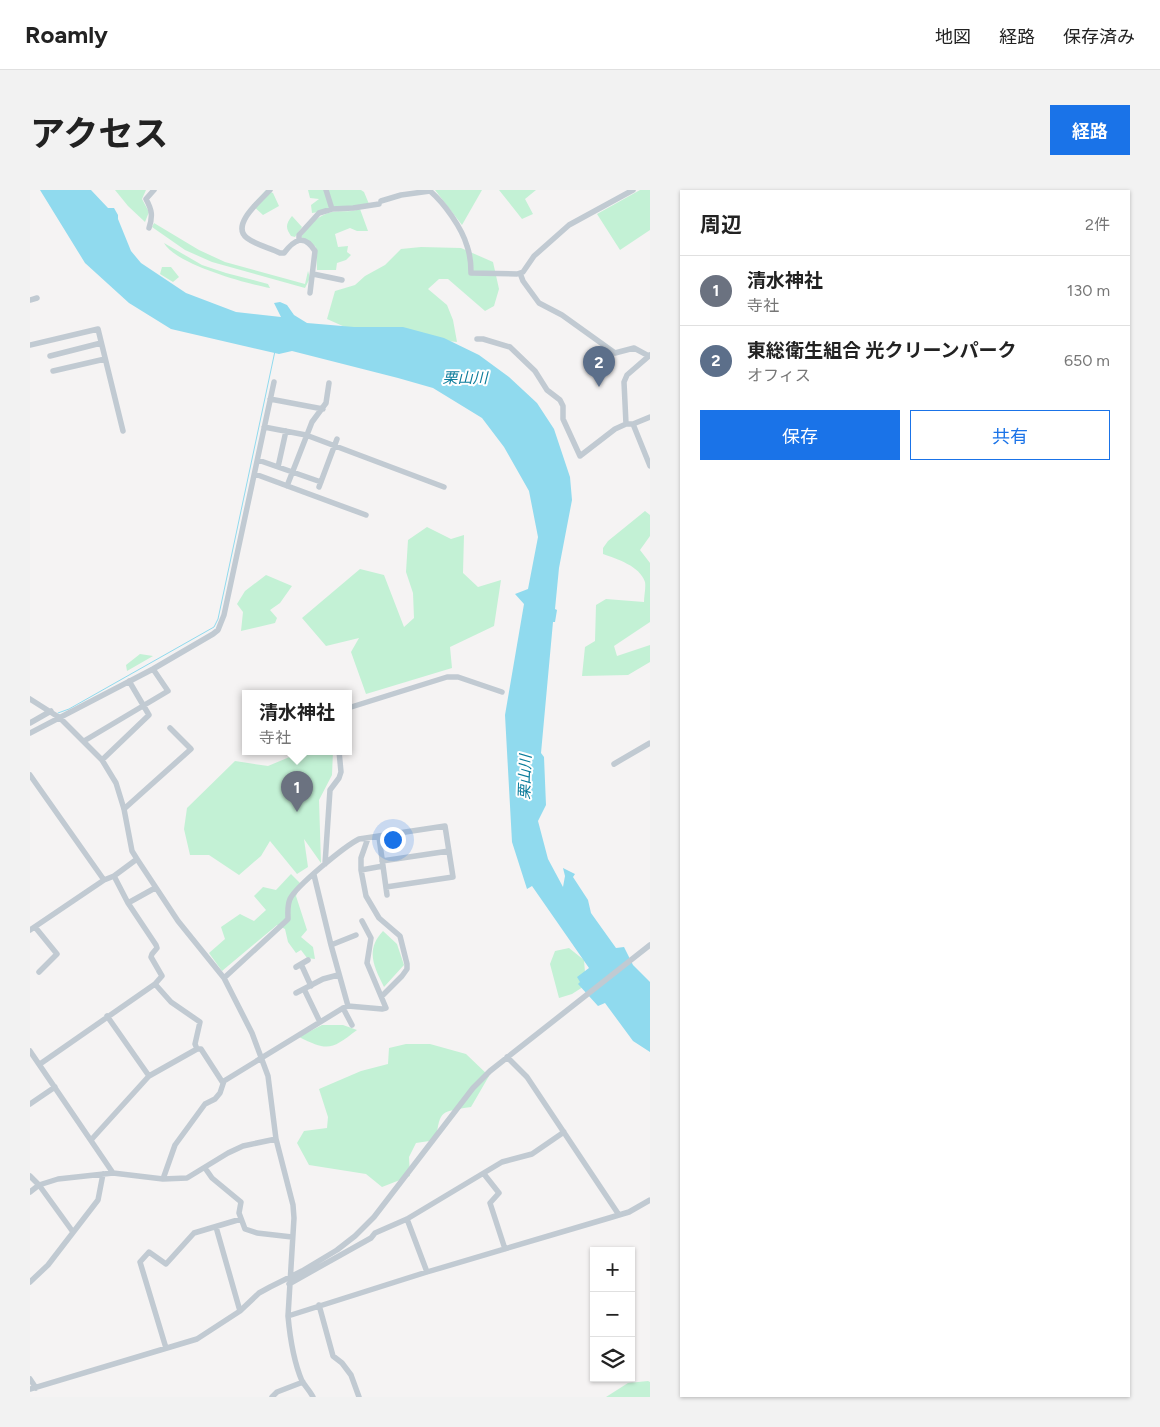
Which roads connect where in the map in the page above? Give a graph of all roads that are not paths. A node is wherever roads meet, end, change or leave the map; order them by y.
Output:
1 (154, 190) edge
2 (270, 190) edge
3 (326, 190) edge
4 (422, 190) edge
5 (633, 190) edge
6 (332, 209) junction
7 (149, 228) dead end
8 (298, 240) junction
9 (520, 273) junction
10 (313, 274) junction
11 (342, 280) dead end
12 (310, 293) dead end
13 (477, 339) dead end
14 (101, 343) junction
15 (30, 345) edge
16 (650, 355) edge
17 (50, 356) dead end
18 (105, 359) junction
19 (54, 370) dead end
20 (274, 382) dead end
21 (329, 383) dead end
22 (270, 399) junction
23 (323, 409) junction
24 (650, 417) edge
25 (629, 424) junction
26 (264, 427) junction
27 (286, 431) junction
28 (123, 432) dead end
29 (306, 436) junction
30 (336, 442) junction
31 (258, 460) junction
32 (650, 466) edge
33 (278, 467) junction
34 (293, 472) junction
35 (254, 474) junction
36 (287, 486) junction
37 (444, 487) dead end
38 (366, 514) dead end
39 (153, 669) junction
40 (129, 681) junction
41 (502, 692) dead end
42 (30, 699) edge
43 (143, 705) junction
44 (352, 707) edge
45 (51, 711) junction
46 (60, 718) junction
47 (30, 723) edge
48 (170, 728) dead end
49 (30, 733) edge
50 (84, 741) junction
51 (650, 743) edge
52 (339, 755) edge
53 (102, 760) junction
54 (614, 764) dead end
55 (30, 775) edge
56 (124, 809) junction
57 (379, 837) junction
58 (368, 838) junction
59 (449, 851) junction
60 (137, 859) junction
61 (383, 863) junction
62 (325, 864) junction
63 (361, 870) junction
64 (314, 875) junction
65 (114, 876) junction
66 (104, 880) junction
67 (386, 887) junction
68 (156, 888) junction
69 (387, 895) dead end
70 (128, 903) junction
71 (362, 921) dead end
72 (32, 929) edge
73 (356, 936) dead end
74 (330, 945) junction
75 (650, 945) edge
76 (308, 960) dead end
77 (38, 972) dead end
78 (338, 975) junction
79 (224, 978) junction
80 (155, 984) junction
81 (310, 986) junction
82 (304, 989) junction
83 (296, 993) dead end
84 (382, 996) junction
85 (346, 1007) junction
86 (107, 1016) junction
87 (320, 1022) junction
88 (352, 1025) dead end
89 (197, 1049) junction
90 (30, 1051) edge
91 (507, 1057) junction
92 (262, 1059) junction
93 (40, 1064) junction
94 (149, 1076) junction
95 (223, 1083) junction
96 (56, 1086) junction
97 (30, 1104) edge
98 (564, 1132) junction
99 (276, 1139) junction
100 (91, 1140) junction
101 (205, 1168) junction
102 (113, 1173) junction
103 (103, 1174) junction
104 (484, 1174) junction
105 (30, 1176) edge
106 (163, 1179) junction
107 (39, 1185) junction
108 (30, 1192) edge
109 (650, 1200) edge
110 (619, 1215) junction
111 (241, 1219) junction
112 (407, 1219) junction
113 (216, 1226) junction
114 (364, 1228) junction
115 (73, 1232) junction
116 (376, 1233) junction
117 (292, 1237) junction
118 (506, 1249) junction
119 (427, 1272) junction
120 (290, 1280) junction
121 (30, 1282) edge
122 (319, 1305) junction
123 (240, 1311) junction
124 (288, 1316) junction
125 (166, 1348) junction
126 (30, 1379) edge
127 (302, 1382) junction
128 (33, 1389) edge
129 (272, 1397) edge
130 (313, 1397) edge
131 (359, 1397) edge

1 - 7 street
2 - 8 street
3 - 6 street
4 - 6 street
4 - 9 street
5 - 9 street
6 - 8 street
8 - 10 street
9 - 16 street
10 - 11 street
10 - 12 street
13 - 25 street
14 - 15 street
14 - 17 street
14 - 18 street
16 - 25 street
18 - 19 street
18 - 28 street
20 - 22 street
21 - 23 street
22 - 23 street
22 - 26 street
23 - 29 street
24 - 25 street
25 - 32 street
26 - 27 street
26 - 31 street
27 - 29 street
27 - 33 street
29 - 30 street
29 - 34 street
30 - 34 street
30 - 37 street
31 - 33 street
31 - 35 street
33 - 34 street
34 - 36 street
35 - 36 street
35 - 39 street
36 - 38 street
39 - 40 street
39 - 43 street
40 - 43 street
40 - 46 street
41 - 44 street
42 - 45 street
43 - 50 street
43 - 53 street
45 - 46 street
45 - 47 street
46 - 49 street
46 - 50 street
48 - 56 street
50 - 53 street
51 - 54 street
52 - 62 street
53 - 56 street
55 - 66 street
56 - 60 street
57 - 58 street
57 - 59 street
57 - 61 street
58 - 62 street
58 - 63 street
59 - 61 street
59 - 67 street
60 - 65 street
60 - 68 street
61 - 63 street
61 - 67 street
62 - 64 street
63 - 84 street
64 - 74 street
64 - 79 street
65 - 66 street
65 - 70 street
66 - 72 street
67 - 69 street
68 - 70 street
68 - 79 street
70 - 80 street
71 - 84 street
72 - 77 street
73 - 74 street
74 - 78 street
75 - 91 street
76 - 81 street
78 - 81 street
78 - 85 street
79 - 92 street
80 - 86 street
80 - 89 street
81 - 82 street
82 - 83 street
82 - 87 street
84 - 85 street
85 - 87 street
85 - 88 street
86 - 93 street
86 - 94 street
87 - 92 street
89 - 94 street
89 - 95 street
90 - 93 street
91 - 98 street
91 - 114 street
92 - 95 street
92 - 99 street
93 - 96 street
94 - 100 street
95 - 106 street
96 - 97 street
96 - 100 street
98 - 104 street
98 - 110 street
99 - 101 street
99 - 117 street
100 - 102 street
101 - 106 street
101 - 111 street
102 - 103 street
102 - 106 street
103 - 107 street
103 - 115 street
104 - 112 street
104 - 118 street
105 - 107 street
107 - 108 street
107 - 115 street
109 - 110 street
110 - 118 street
111 - 113 street
111 - 117 street
112 - 116 street
112 - 119 street
113 - 123 street
113 - 125 street
114 - 116 street
114 - 120 street
115 - 121 street
116 - 120 street
117 - 120 street
118 - 119 street
119 - 122 street
120 - 123 street
120 - 124 street
122 - 124 street
122 - 131 street
123 - 125 street
124 - 127 street
125 - 128 street
126 - 128 street
127 - 129 street
127 - 130 street

